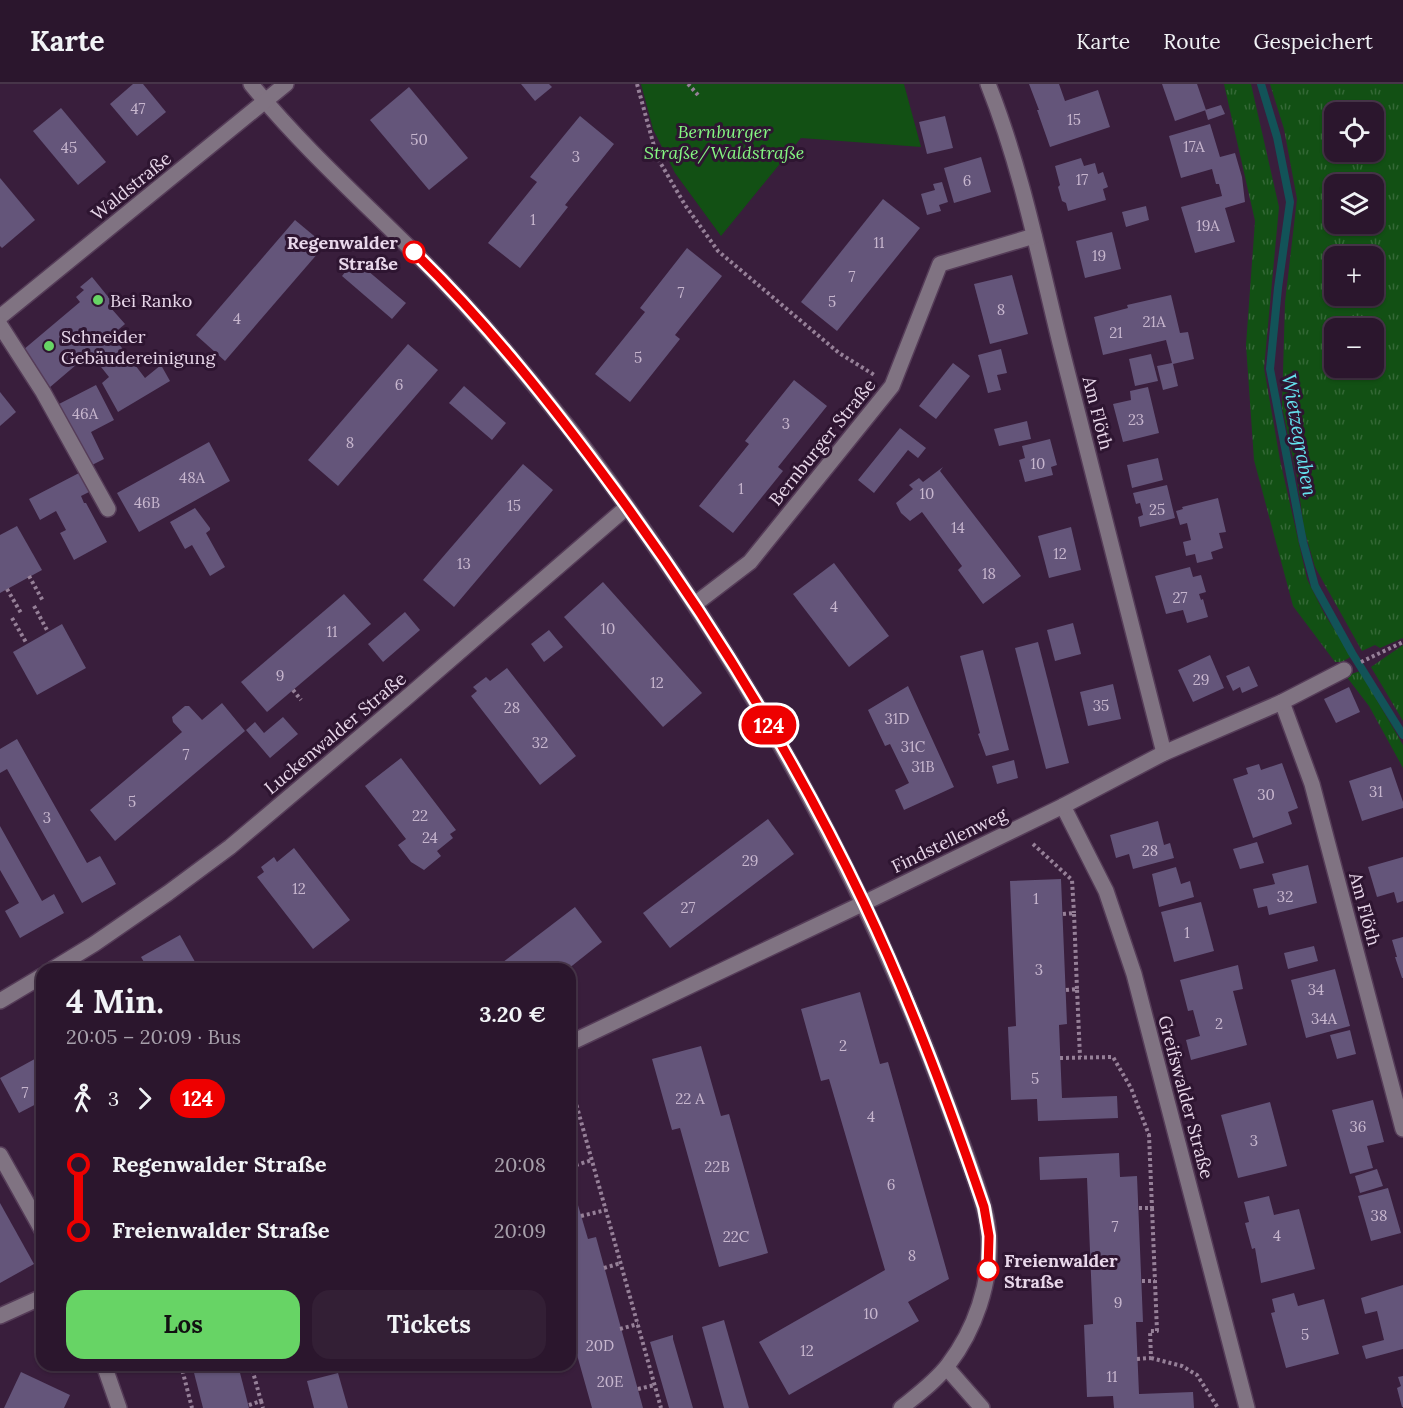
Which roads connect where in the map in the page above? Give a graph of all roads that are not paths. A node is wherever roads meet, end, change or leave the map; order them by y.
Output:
1 (251, 84) edge
2 (286, 84) edge
3 (988, 84) edge
4 (265, 102) junction
5 (1034, 236) junction
6 (0, 317) edge
7 (0, 325) edge
8 (627, 507) junction
9 (108, 509) dead end
10 (695, 604) junction
11 (1344, 670) dead end
12 (1282, 702) junction
13 (1164, 753) junction
14 (1063, 806) junction
15 (864, 903) junction
16 (63, 963) edge
17 (36, 980) edge
18 (0, 1001) edge
19 (576, 1040) edge
20 (1403, 1129) edge
21 (0, 1155) edge
22 (36, 1219) edge
23 (36, 1300) edge
24 (0, 1316) edge
25 (946, 1368) junction
26 (106, 1371) edge
27 (119, 1408) edge
28 (901, 1408) edge
29 (982, 1408) edge
30 (1247, 1408) edge

1 - 4 street
2 - 4 street, Waldstraße
3 - 5 street, Am Flöth
4 - 6 street, Waldstraße
4 - 8 street
5 - 10 street, Bernburger Straße
5 - 13 street, Am Flöth
7 - 9 street
8 - 10 street
8 - 16 street, Luckenwalder Straße
10 - 15 street
11 - 12 street, Findstellenweg
12 - 13 street, Findstellenweg
12 - 20 street, Am Flöth
13 - 14 street, Findstellenweg
14 - 15 street, Findstellenweg
14 - 30 street, Greifswalder Straße
15 - 19 street, Findstellenweg
15 - 25 street
17 - 18 street
21 - 22 street
23 - 24 street
25 - 28 street
25 - 29 street
26 - 27 street

